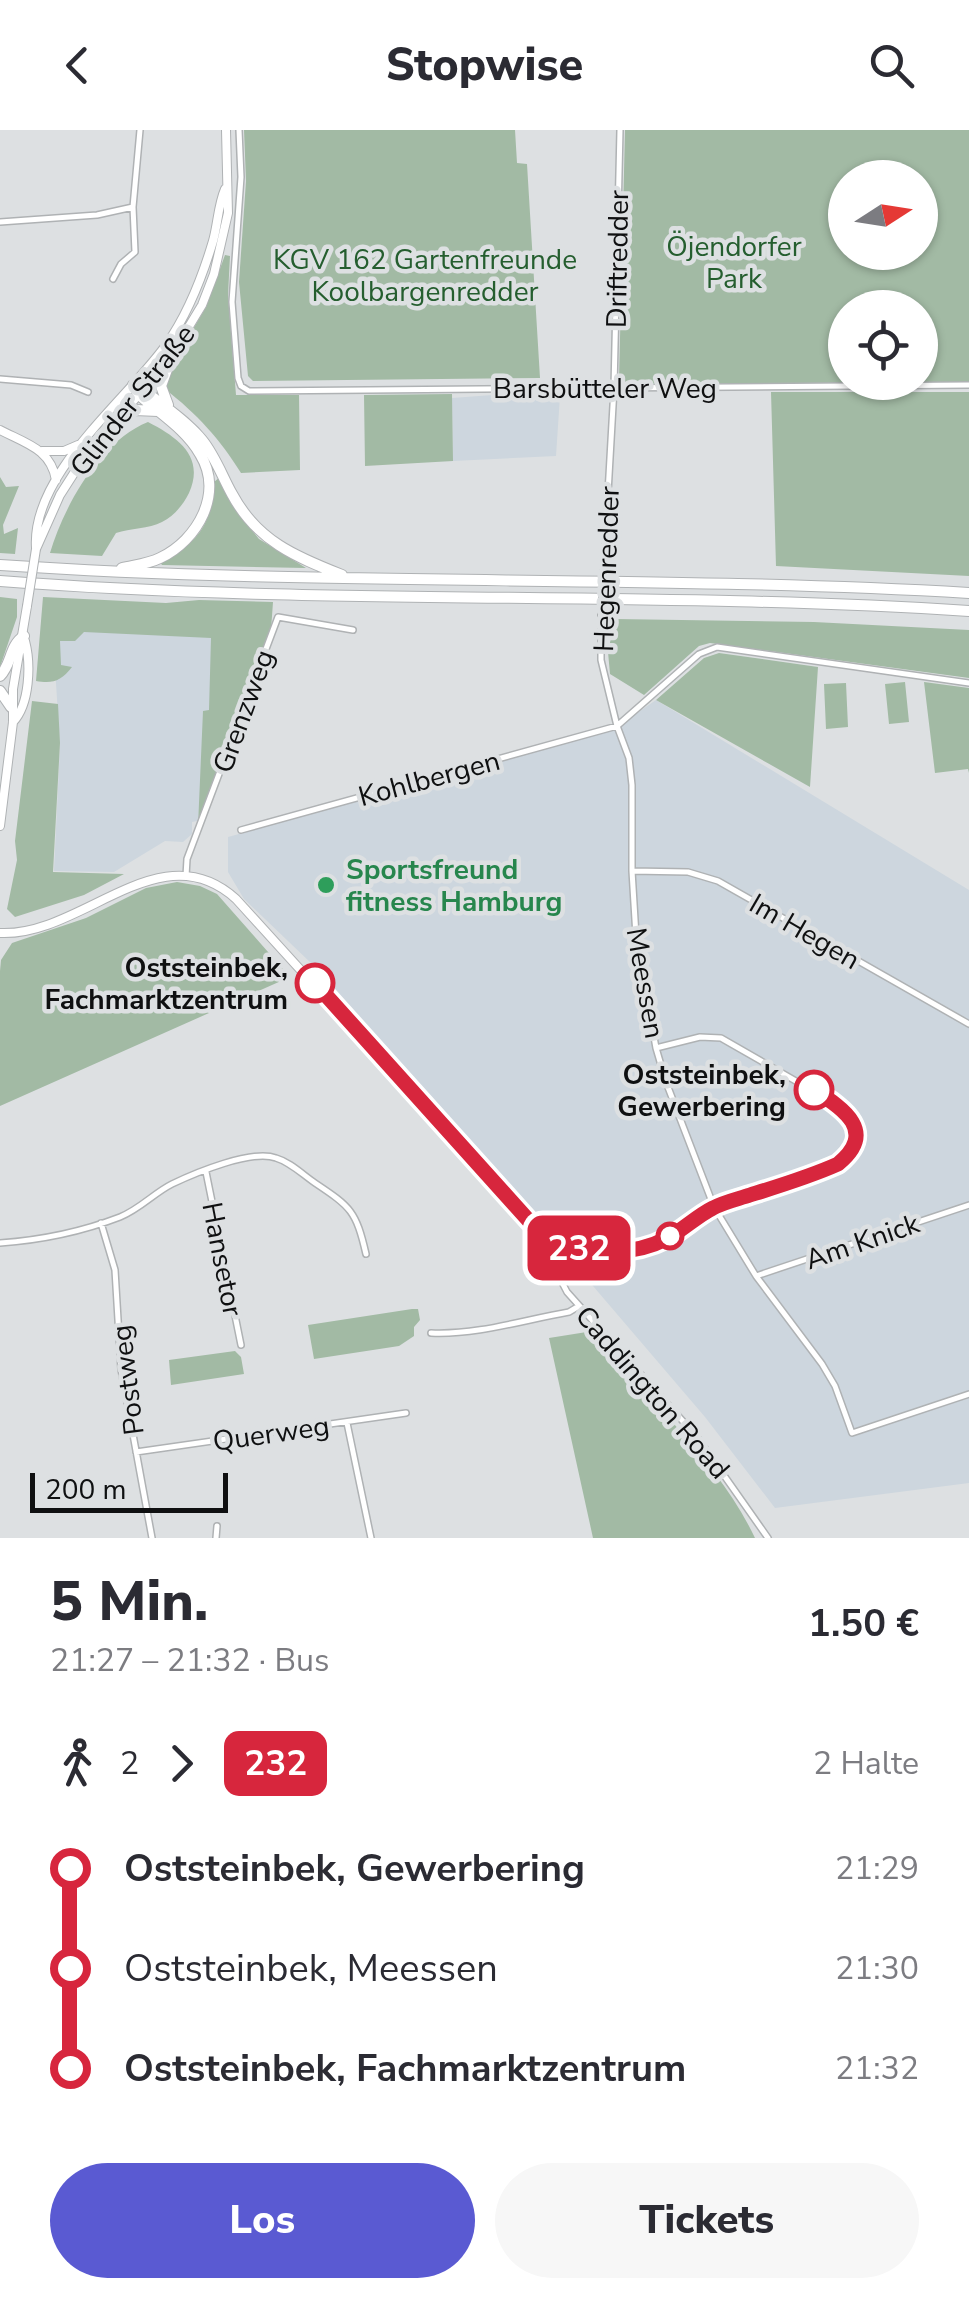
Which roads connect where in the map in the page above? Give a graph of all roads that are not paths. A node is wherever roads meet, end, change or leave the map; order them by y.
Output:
1 (140, 130) edge
2 (226, 130) edge
3 (239, 130) edge
4 (620, 130) edge
5 (225, 189) junction
6 (133, 207) junction
7 (0, 222) edge
8 (114, 279) dead end
9 (173, 353) junction
10 (0, 379) edge
11 (969, 385) edge
12 (614, 388) junction
13 (138, 389) junction
14 (88, 392) dead end
15 (158, 411) junction
16 (175, 414) junction
17 (114, 423) junction
18 (0, 430) edge
19 (78, 446) junction
20 (53, 456) junction
21 (67, 464) junction
22 (76, 470) junction
23 (56, 480) junction
24 (36, 548) junction
25 (0, 565) edge
26 (101, 571) junction
27 (352, 579) junction
28 (2, 582) edge
29 (969, 593) edge
30 (969, 610) edge
31 (353, 630) dead end
32 (24, 636) junction
33 (0, 683) edge
34 (969, 683) edge
35 (19, 686) junction
36 (11, 707) junction
37 (13, 722) junction
38 (617, 726) junction
39 (0, 826) edge
40 (241, 830) dead end
41 (632, 870) junction
42 (186, 876) junction
43 (1, 931) edge
44 (969, 1024) edge
45 (656, 1048) junction
46 (206, 1172) junction
47 (969, 1205) edge
48 (714, 1207) junction
49 (102, 1223) junction
50 (559, 1241) junction
51 (0, 1244) edge
52 (366, 1254) dead end
53 (756, 1276) junction
54 (580, 1305) junction
55 (431, 1333) dead end
56 (241, 1345) dead end
57 (969, 1394) edge
58 (406, 1414) dead end
59 (347, 1423) junction
60 (136, 1452) junction
61 (216, 1526) dead end
62 (152, 1538) edge
63 (216, 1538) edge
64 (372, 1538) edge
65 (768, 1538) edge

1 - 6 street
2 - 5 main road, Glinder Straße
3 - 12 street, Barsbütteler Weg
4 - 12 street, Driftredder
5 - 9 main road, Glinder Straße
5 - 13 main road, Glinder Straße
6 - 7 street
6 - 8 street
9 - 13 main road, Glinder Straße
9 - 16 highway
10 - 14 street
11 - 12 street, Barsbütteler Weg
12 - 38 street, Hegenredder, bridge
13 - 15 highway
13 - 16 highway
13 - 17 main road, Glinder Straße
13 - 19 main road, Glinder Straße
15 - 17 highway
15 - 26 highway
16 - 27 highway
17 - 22 main road, Glinder Straße
18 - 20 main road
19 - 20 main road
19 - 21 main road, Glinder Straße
20 - 21 main road
20 - 23 main road
21 - 22 main road
21 - 23 main road, Glinder Straße
22 - 24 main road, Glinder Straße
23 - 24 main road, Glinder Straße
24 - 32 main road, Glinder Straße, bridge
25 - 26 highway
26 - 27 highway
27 - 29 highway
28 - 30 highway
31 - 42 street, Grenzweg
32 - 33 highway
32 - 35 main road, Glinder Straße
33 - 35 highway
33 - 36 highway
34 - 38 street
35 - 36 main road, Glinder Straße
35 - 37 main road, Glinder Straße
36 - 37 main road, Glinder Straße
37 - 39 main road, Glinder Straße
38 - 40 street, Kohlbergen
38 - 41 street, Meessen
41 - 44 street, Im Hegen
41 - 45 street, Meessen
42 - 43 main road
42 - 50 main road
45 - 48 street, Meessen
45 - 48 street
46 - 49 street
46 - 52 street
46 - 56 street, Hansetor
47 - 53 street, Am Knick
48 - 50 main road
48 - 53 street, Meessen
49 - 51 street
49 - 60 street, Postweg
50 - 54 street, Caddington Road
53 - 57 street, Meessen
54 - 55 street
54 - 65 street, Caddington Road
58 - 59 street, Querweg
59 - 60 street, Querweg
59 - 64 street
60 - 62 street, Postweg
61 - 63 street

